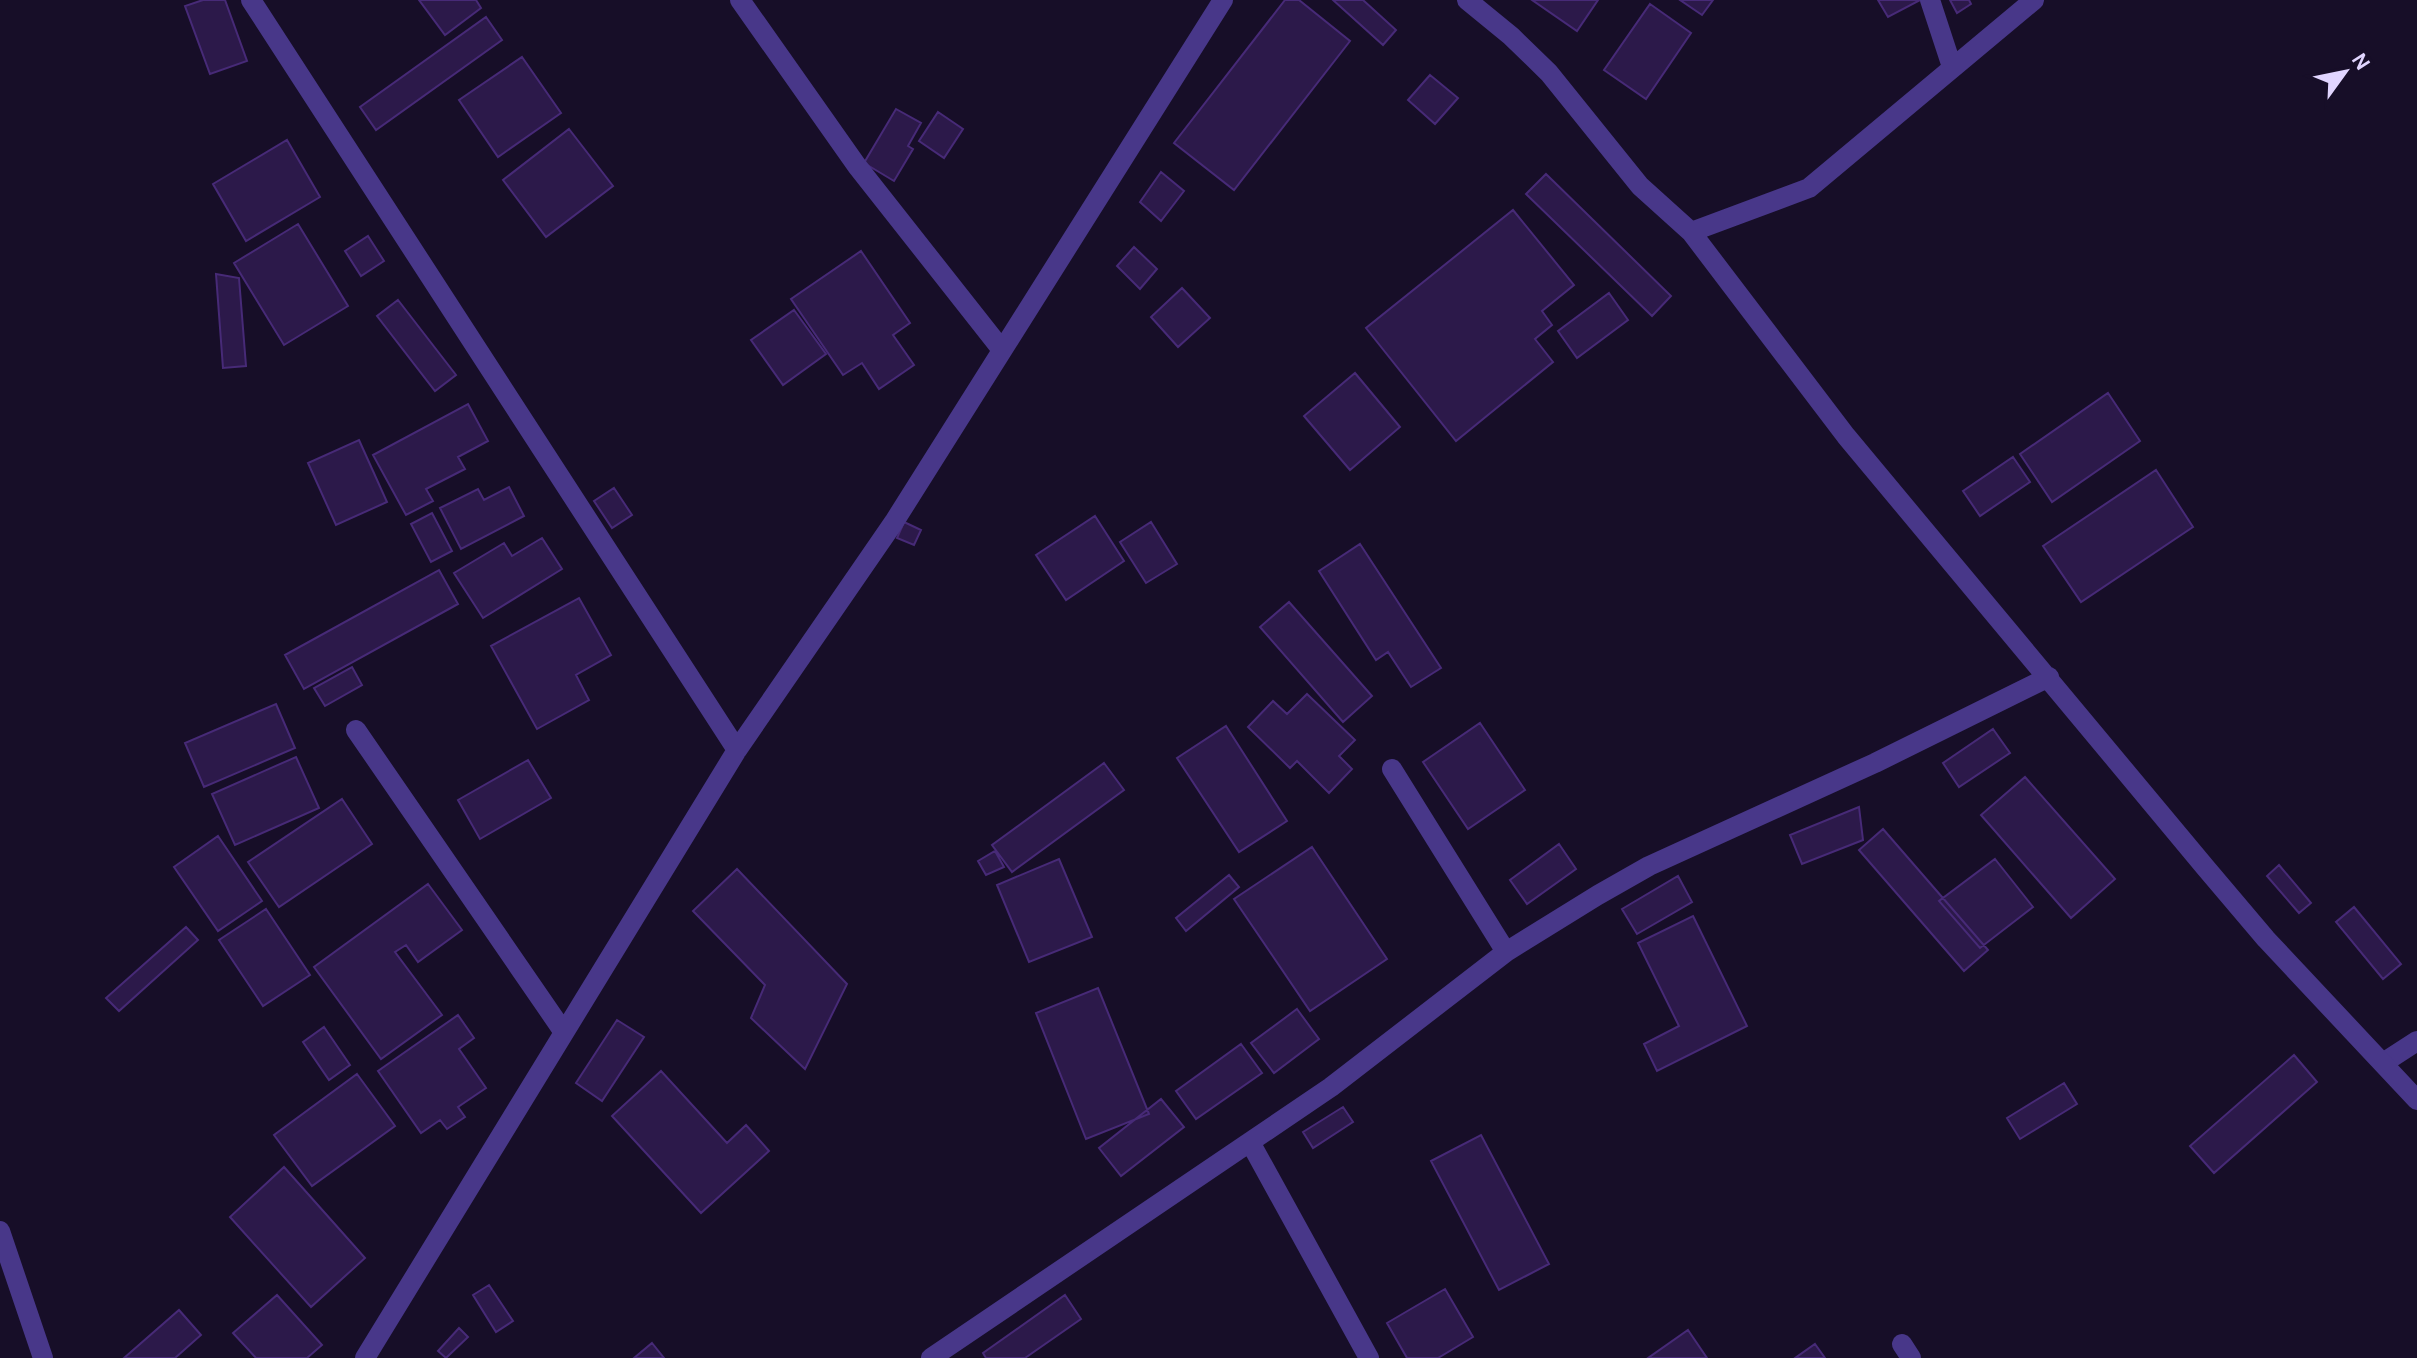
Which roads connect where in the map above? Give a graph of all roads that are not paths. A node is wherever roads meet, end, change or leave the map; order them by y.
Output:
1 (251, 0) edge
2 (740, 0) edge
3 (1223, 0) edge
4 (1467, 0) edge
5 (1930, 0) edge
6 (2034, 0) edge
7 (1952, 67) junction
8 (1691, 232) junction
9 (1002, 350) junction
10 (2049, 677) junction
11 (356, 730) dead end
12 (737, 750) junction
13 (1392, 769) dead end
14 (1506, 952) junction
15 (563, 1031) junction
16 (2417, 1041) edge
17 (2383, 1063) junction
18 (2417, 1100) edge
19 (1250, 1142) junction
20 (0, 1231) edge
21 (43, 1358) edge
22 (365, 1358) edge
23 (931, 1358) edge
24 (1369, 1358) edge

1 - 12 street
2 - 9 street
3 - 9 street
4 - 8 street
5 - 7 street
6 - 7 street
7 - 8 street
8 - 10 street
9 - 12 street
10 - 14 street
10 - 17 street
11 - 15 street
12 - 15 street
13 - 14 street
14 - 19 street
15 - 22 street
16 - 17 street
17 - 18 street
19 - 23 street
19 - 24 street
20 - 21 street

